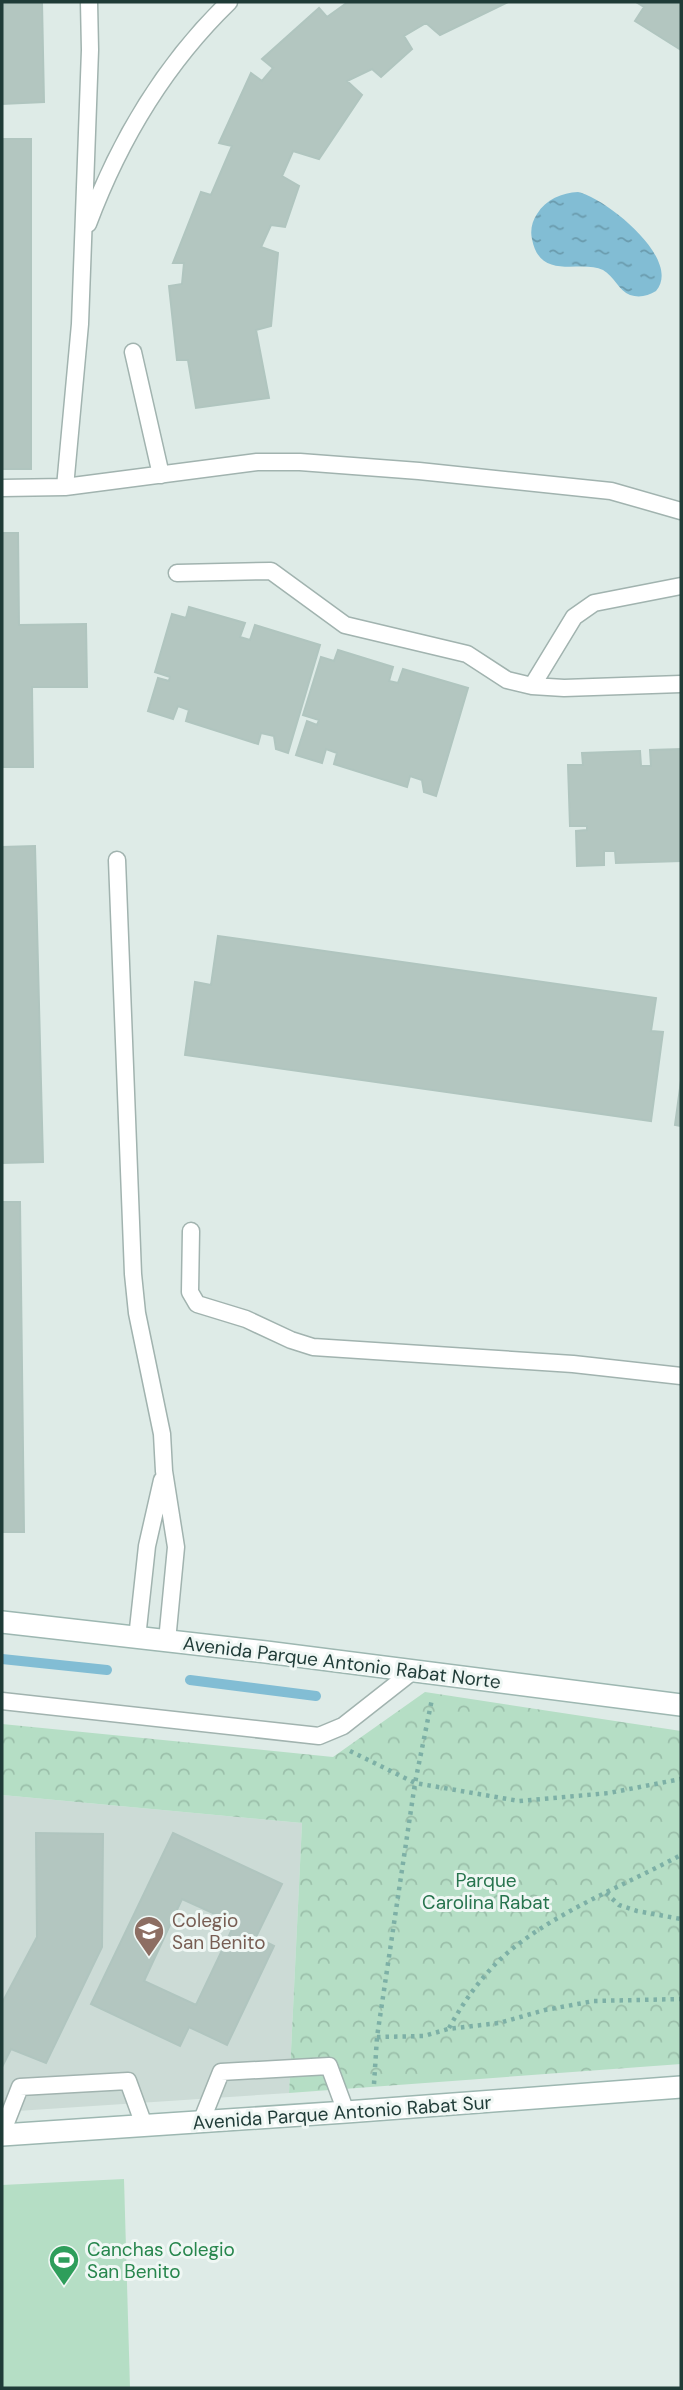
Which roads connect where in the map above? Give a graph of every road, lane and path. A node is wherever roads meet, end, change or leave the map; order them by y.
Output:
1 (89, 2) edge
2 (229, 2) edge
3 (83, 236) junction
4 (132, 352) dead end
5 (161, 475) junction
6 (65, 487) junction
7 (2, 488) edge
8 (681, 511) edge
9 (177, 573) dead end
10 (681, 586) edge
11 (681, 684) edge
12 (532, 687) junction
13 (117, 860) dead end
14 (191, 1231) dead end
15 (681, 1376) edge
16 (164, 1471) junction
17 (2, 1622) edge
18 (138, 1638) junction
19 (167, 1641) junction
20 (413, 1671) junction
21 (437, 1674) junction
22 (2, 1701) edge
23 (681, 1705) edge
24 (319, 1736) junction
25 (681, 1779) edge
26 (415, 1783) junction
27 (681, 1855) edge
28 (606, 1893) junction
29 (681, 1919) edge
30 (681, 1999) edge
31 (448, 2029) junction
32 (377, 2037) junction
33 (681, 2087) edge
34 (372, 2110) junction
35 (346, 2112) junction
36 (201, 2122) junction
37 (144, 2125) junction
38 (2, 2134) edge

1 - 3 lane
2 - 3 lane
3 - 6 lane
4 - 5 lane
5 - 6 lane
5 - 8 lane
6 - 7 lane
9 - 12 lane
10 - 12 lane
11 - 12 lane
13 - 16 lane
14 - 15 lane
16 - 18 lane
16 - 19 lane
17 - 18 street, Avenida Parque Antonio Rabat Norte
18 - 19 street, Avenida Parque Antonio Rabat Norte
19 - 20 street, Avenida Parque Antonio Rabat Norte
20 - 21 street, Avenida Parque Antonio Rabat Norte
20 - 24 lane
21 - 23 street, Avenida Parque Antonio Rabat Norte
21 - 26 path
22 - 24 lane
24 - 26 path
25 - 26 path
26 - 32 path
27 - 28 path
28 - 29 path
28 - 31 path
30 - 31 path
31 - 32 path
32 - 34 path
33 - 34 street, Avenida Parque Antonio Rabat Sur
34 - 35 street, Avenida Parque Antonio Rabat Sur
35 - 36 street, Avenida Parque Antonio Rabat Sur
35 - 36 lane
36 - 37 street, Avenida Parque Antonio Rabat Sur
37 - 38 street, Avenida Parque Antonio Rabat Sur
37 - 38 lane

